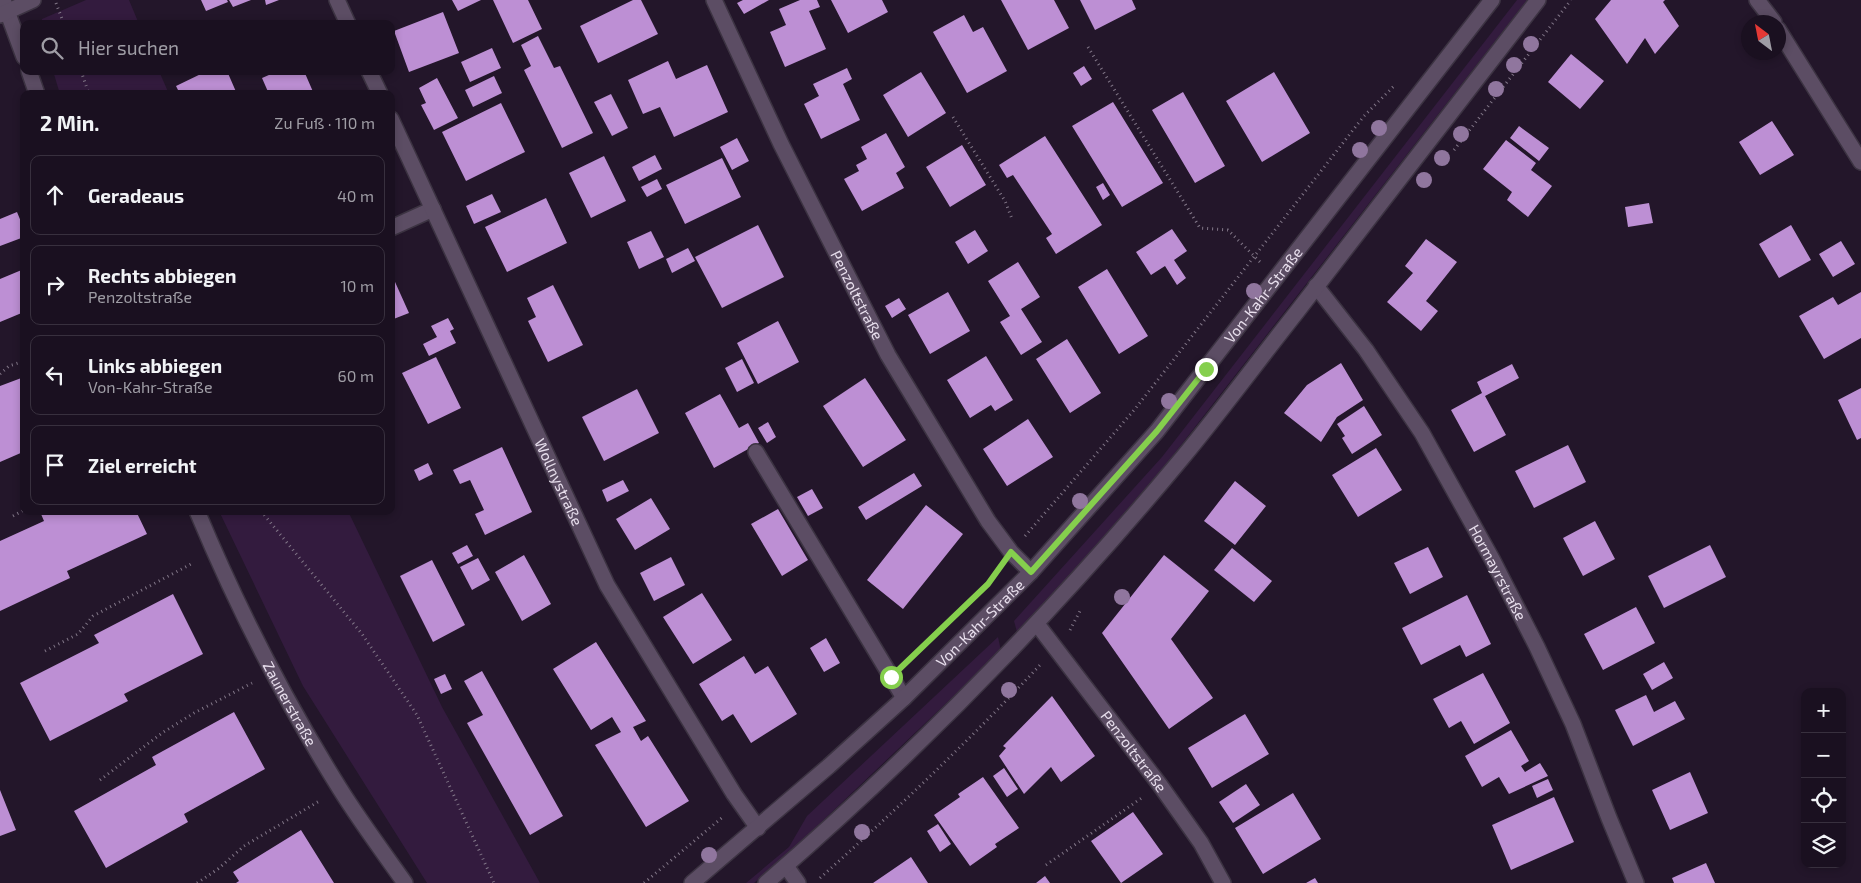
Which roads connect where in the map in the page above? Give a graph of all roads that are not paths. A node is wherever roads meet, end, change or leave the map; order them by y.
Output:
1 (33, 0) edge
2 (337, 0) edge
3 (714, 0) edge
4 (1492, 0) edge
5 (1538, 0) edge
6 (1757, 0) edge
7 (4, 9) edge
8 (1769, 15) edge
9 (346, 20) edge
10 (1786, 42) edge
11 (20, 47) edge
12 (30, 75) edge
13 (371, 75) edge
14 (36, 90) edge
15 (378, 90) edge
16 (395, 128) edge
17 (1861, 162) edge
18 (433, 209) junction
19 (395, 226) edge
20 (1316, 286) junction
21 (756, 452) dead end
22 (199, 515) edge
23 (1031, 572) junction
24 (1037, 624) junction
25 (904, 698) junction
26 (758, 828) junction
27 (786, 866) junction
28 (405, 883) edge
29 (692, 883) edge
30 (766, 883) edge
31 (798, 883) edge
32 (1224, 883) edge
33 (1636, 883) edge

1 - 7 street
2 - 9 street
3 - 23 street, Penzoltstraße
4 - 23 street, Von-Kahr-Straße
5 - 20 street
6 - 8 street
7 - 11 street
10 - 17 street
12 - 14 street
13 - 15 street
16 - 18 street, Wollnystraße
18 - 19 street
18 - 26 street, Wollnystraße
20 - 24 street
20 - 33 street, Hormayrstraße
21 - 25 street
22 - 28 street, Zaunerstraße
23 - 25 street, Von-Kahr-Straße
24 - 27 street
24 - 32 street, Penzoltstraße
25 - 26 street, Von-Kahr-Straße
26 - 29 street, Von-Kahr-Straße
27 - 30 street
27 - 31 street

